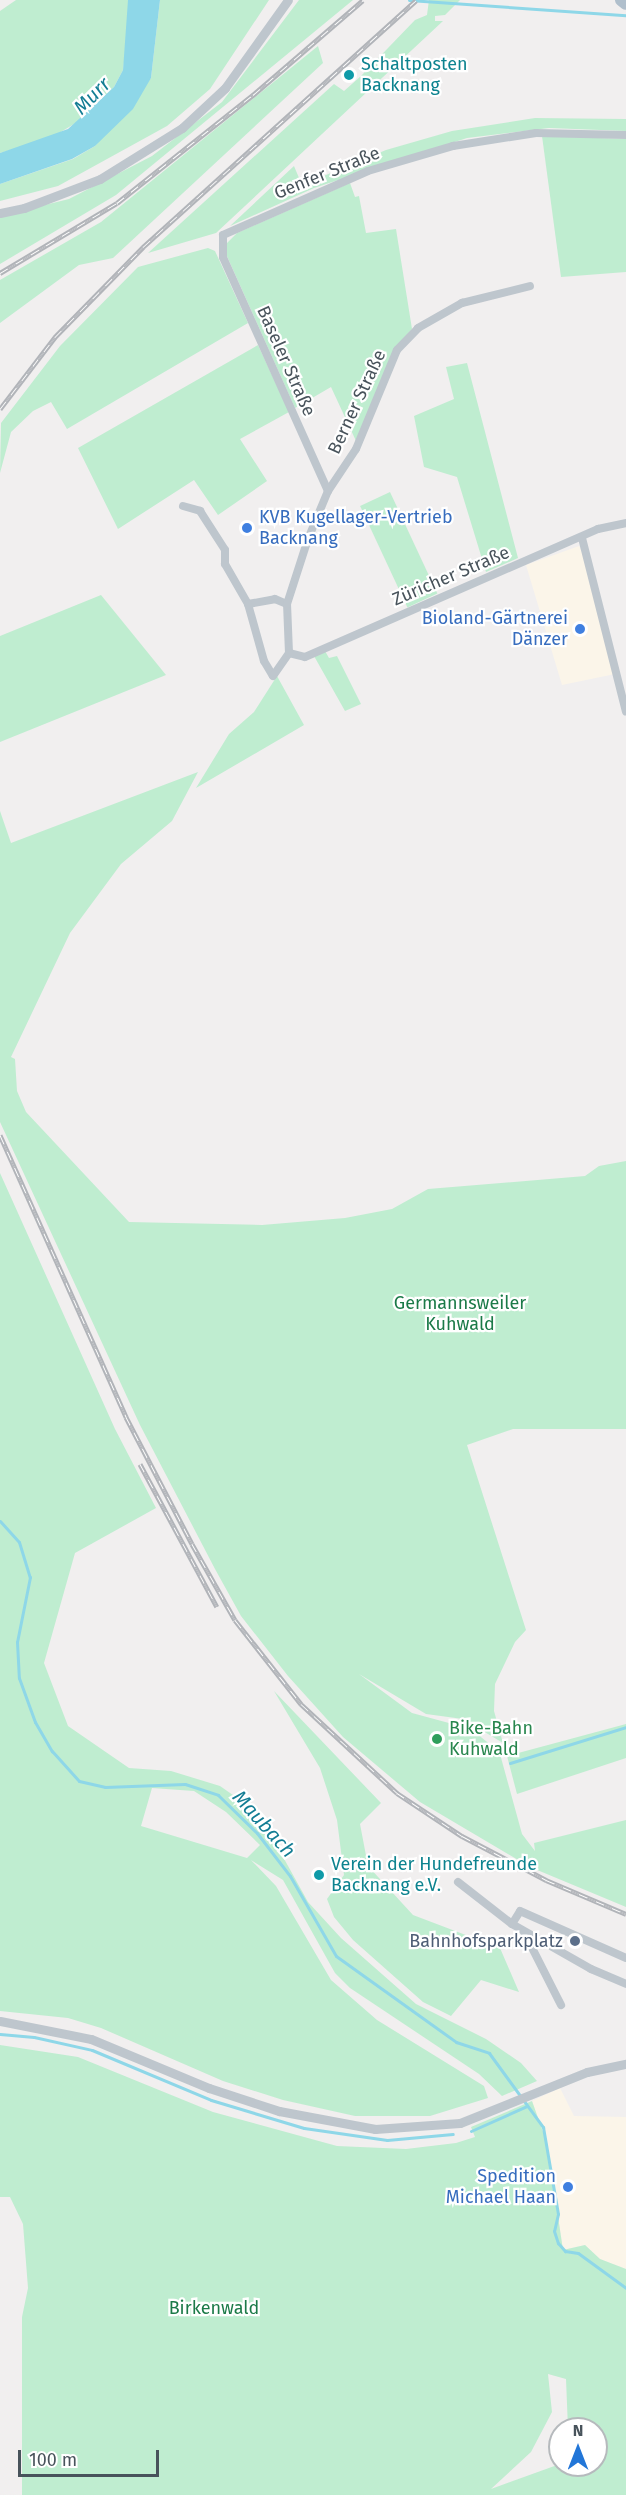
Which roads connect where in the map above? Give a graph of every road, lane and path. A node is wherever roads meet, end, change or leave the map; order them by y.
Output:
1 (288, 0) edge
2 (621, 0) edge
3 (626, 4) edge
4 (626, 135) edge
5 (0, 213) edge
6 (220, 242) joint
7 (530, 286) dead end
8 (328, 491) junction
9 (183, 506) dead end
10 (626, 523) edge
11 (582, 538) junction
12 (248, 604) junction
13 (287, 604) junction
14 (289, 653) junction
15 (626, 712) edge
16 (458, 1882) dead end
17 (512, 1924) junction
18 (524, 1932) junction
19 (626, 1958) edge
20 (626, 1984) edge
21 (561, 2004) dead end
22 (0, 2021) edge
23 (626, 2064) edge

1 - 5 street
2 - 3 main road
4 - 6 street, Genfer Straße
6 - 8 street, Baseler Straße
7 - 8 street, Berner Straße
8 - 13 street, Berner Straße
9 - 12 street
10 - 11 street, Züricher Straße
11 - 14 street, Züricher Straße
11 - 15 street
12 - 13 street
12 - 14 street
13 - 14 street
16 - 17 street
17 - 18 street
17 - 19 street
18 - 20 street
18 - 21 street
22 - 23 street

